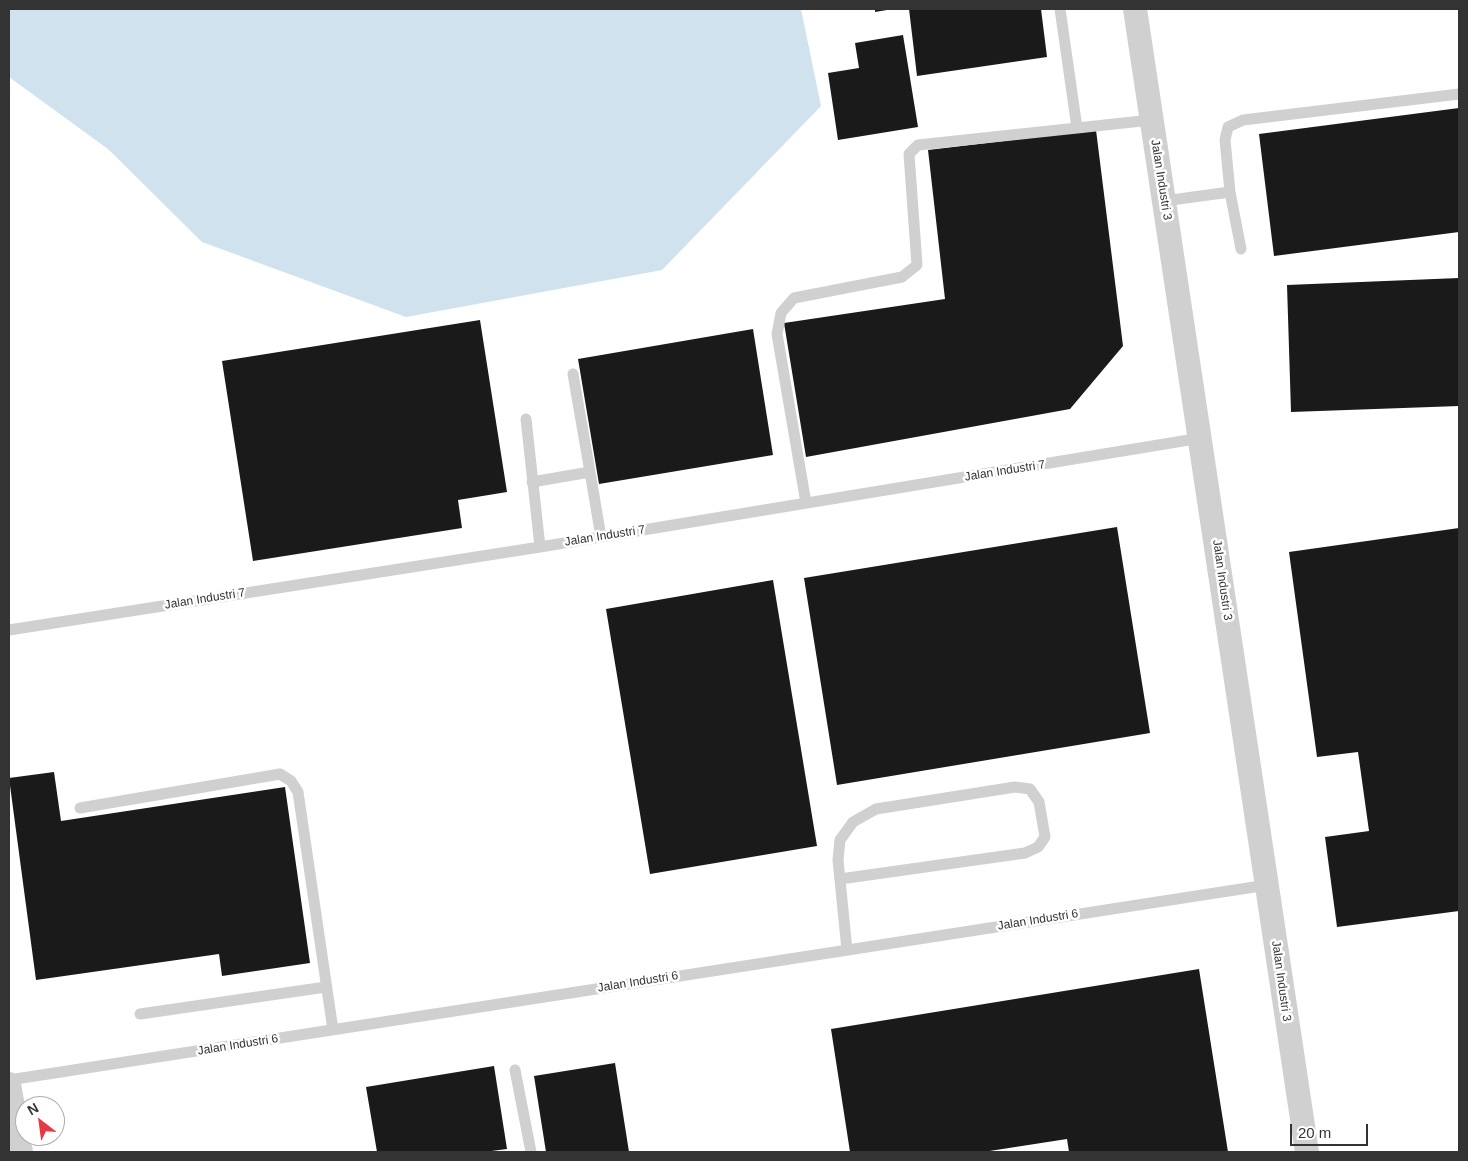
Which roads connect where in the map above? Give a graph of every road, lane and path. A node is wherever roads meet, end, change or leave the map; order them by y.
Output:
1 (1060, 9) edge
2 (1135, 9) edge
3 (1459, 94) edge
4 (1151, 120) junction
5 (1077, 128) junction
6 (1230, 192) junction
7 (1164, 201) junction
8 (1241, 249) dead end
9 (573, 374) dead end
10 (526, 419) dead end
11 (1201, 438) junction
12 (590, 472) junction
13 (532, 482) junction
14 (806, 503) junction
15 (601, 537) junction
16 (540, 547) junction
17 (9, 630) edge
18 (80, 808) dead end
19 (840, 879) junction
20 (1267, 885) junction
21 (846, 950) junction
22 (326, 987) junction
23 (140, 1014) dead end
24 (333, 1030) junction
25 (515, 1070) dead end
26 (9, 1082) edge
27 (21, 1152) edge
28 (531, 1152) edge
29 (1307, 1152) edge

1 - 5 lane
2 - 4 street, Jalan Industri 3
3 - 6 lane
4 - 5 lane
4 - 7 street, Jalan Industri 3
5 - 14 lane
6 - 7 lane
6 - 8 lane
7 - 11 street, Jalan Industri 3
9 - 12 lane
10 - 13 lane
11 - 14 lane, Jalan Industri 7
11 - 20 street, Jalan Industri 3
12 - 13 lane
12 - 15 lane
13 - 16 lane
14 - 15 lane, Jalan Industri 7
15 - 16 lane, Jalan Industri 7
16 - 17 lane, Jalan Industri 7
18 - 22 lane
19 - 19 lane
19 - 21 lane
20 - 21 lane, Jalan Industri 6
20 - 29 street, Jalan Industri 3
21 - 24 lane, Jalan Industri 6
22 - 23 lane
22 - 24 lane
24 - 26 lane, Jalan Industri 6
25 - 28 lane
26 - 27 street

